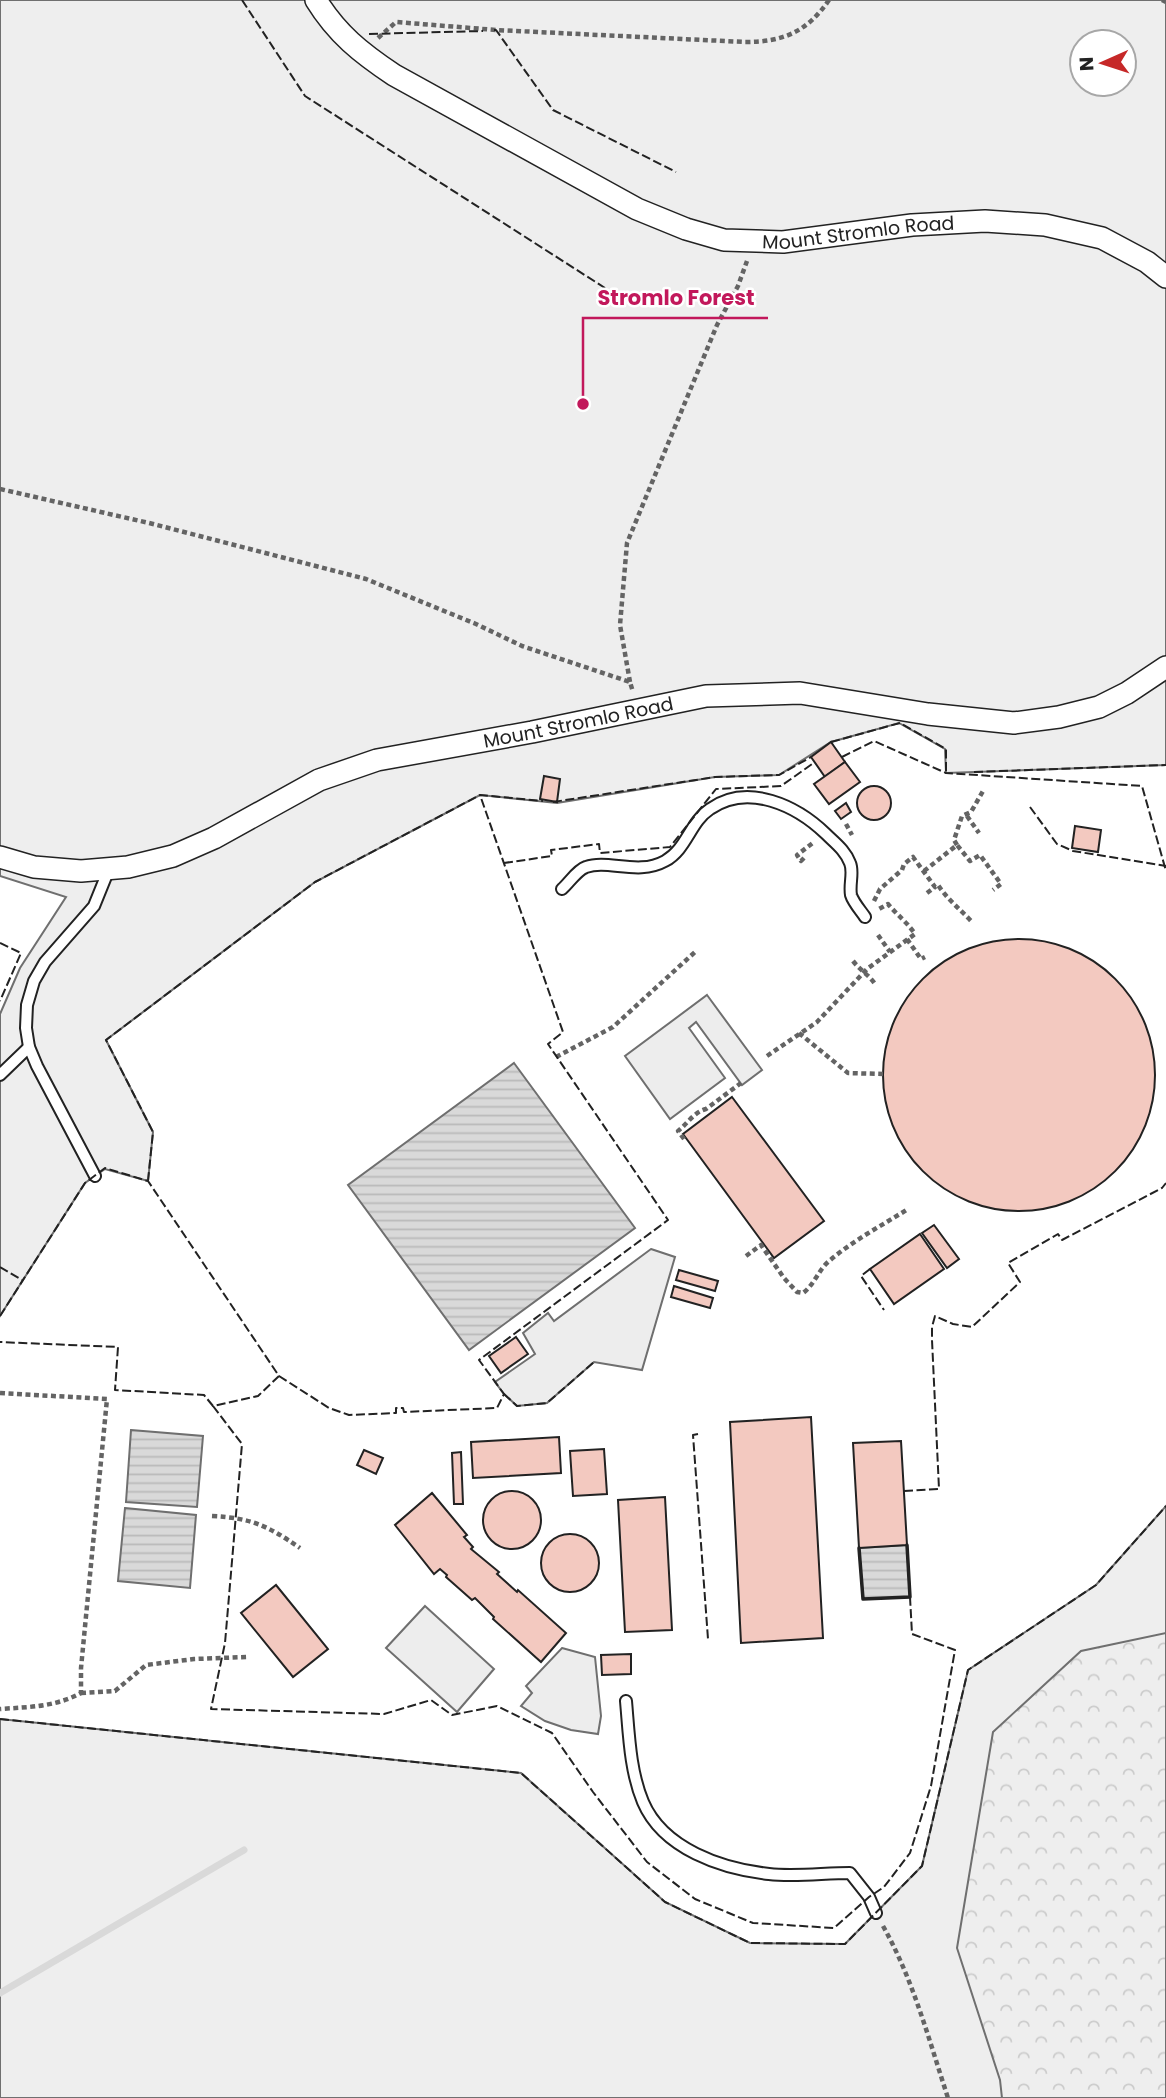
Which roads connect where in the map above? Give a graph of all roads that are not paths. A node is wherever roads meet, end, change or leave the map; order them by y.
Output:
1 (316, 0) edge
2 (1166, 277) edge
3 (1166, 667) edge
4 (0, 857) edge
5 (108, 869) junction
6 (562, 889) dead end
7 (865, 917) road end
8 (29, 1047) junction
9 (0, 1075) edge
10 (95, 1176) dead end
11 (626, 1701) dead end
12 (876, 1913) road end

1 - 2 street, Mount Stromlo Road
3 - 5 street, Mount Stromlo Road
4 - 5 street, Mount Stromlo Road
5 - 8 lane
6 - 7 lane
8 - 9 lane
8 - 10 lane
11 - 12 lane

